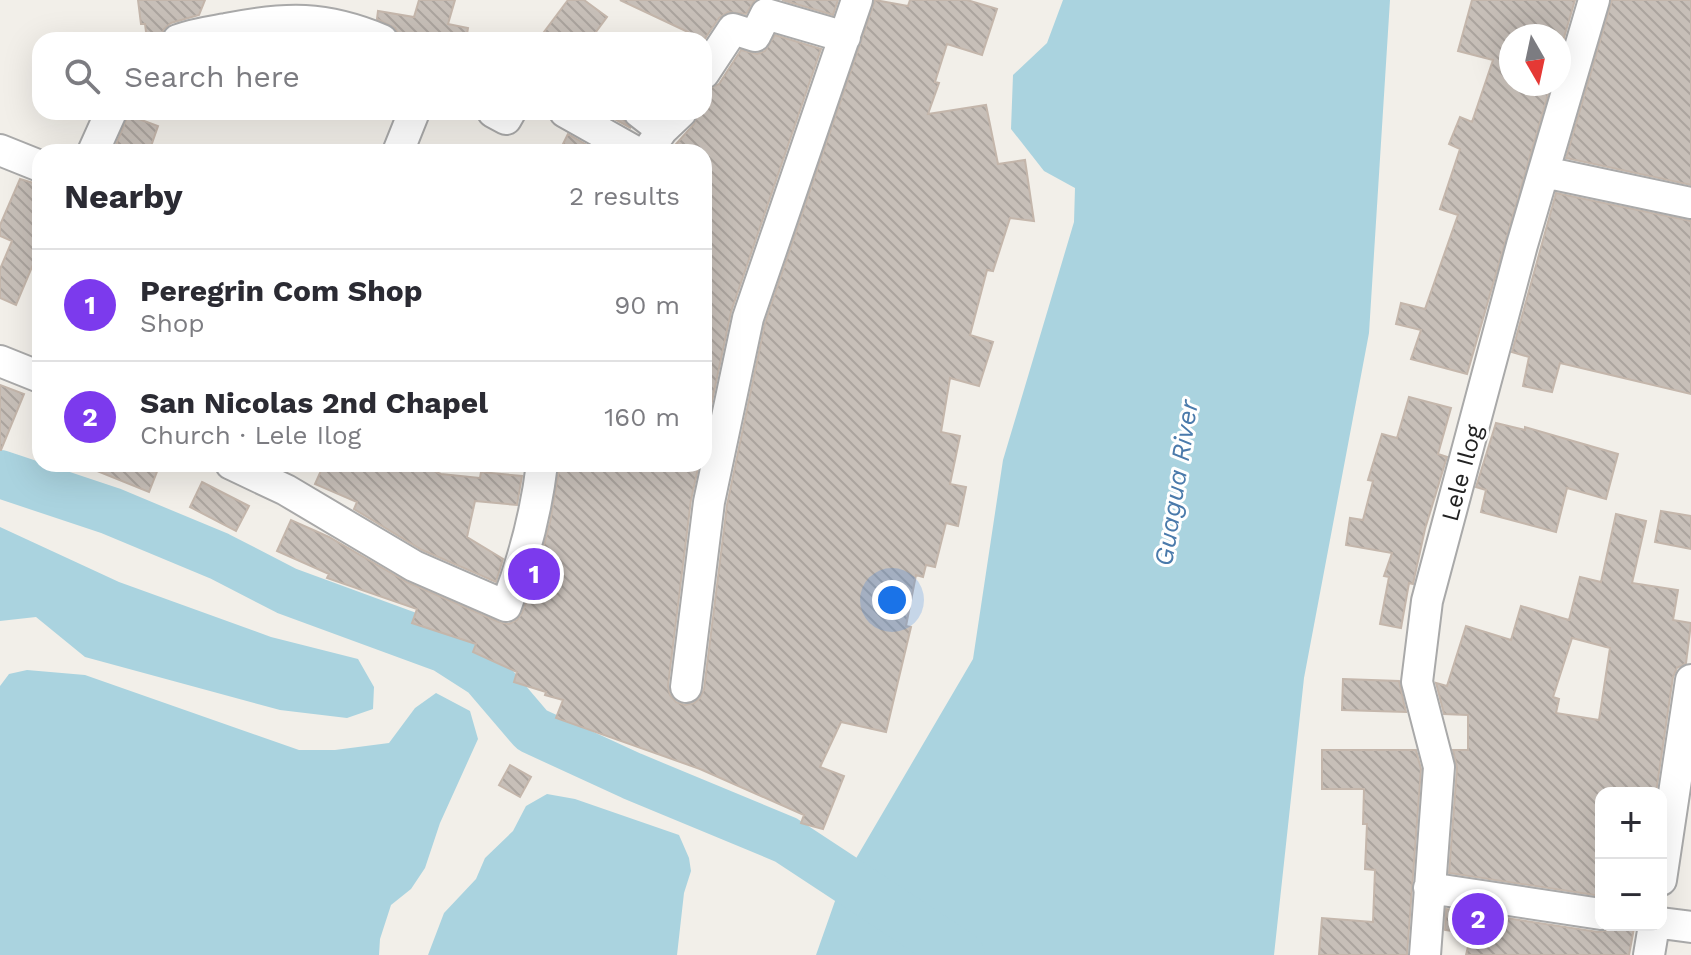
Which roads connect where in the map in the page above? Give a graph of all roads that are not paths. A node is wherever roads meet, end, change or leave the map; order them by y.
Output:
1 (857, 0) edge
2 (1594, 0) edge
3 (300, 10) edge
4 (215, 32) edge
5 (363, 32) edge
6 (845, 37) junction
7 (712, 61) edge
8 (107, 120) edge
9 (411, 120) edge
10 (579, 120) edge
11 (97, 144) edge
12 (401, 144) edge
13 (622, 144) edge
14 (0, 150) edge
15 (32, 163) edge
16 (1544, 172) junction
17 (1691, 203) edge
18 (0, 361) edge
19 (32, 374) edge
20 (248, 472) edge
21 (541, 472) edge
22 (1691, 680) edge
23 (686, 687) dead end
24 (1664, 859) edge
25 (1429, 888) junction
26 (1595, 913) edge
27 (1667, 924) edge
28 (1691, 927) edge
29 (1653, 931) edge
30 (1425, 955) edge
31 (1649, 955) edge

1 - 6 street
2 - 16 street, Lele Ilog
3 - 4 street
3 - 5 street
6 - 7 street
6 - 23 street
8 - 11 street
9 - 12 street
10 - 13 street
14 - 15 street
16 - 17 street
16 - 25 street, Lele Ilog
18 - 19 street
20 - 21 street
22 - 24 street
25 - 26 street
25 - 30 street, Lele Ilog
27 - 28 street
29 - 31 street

